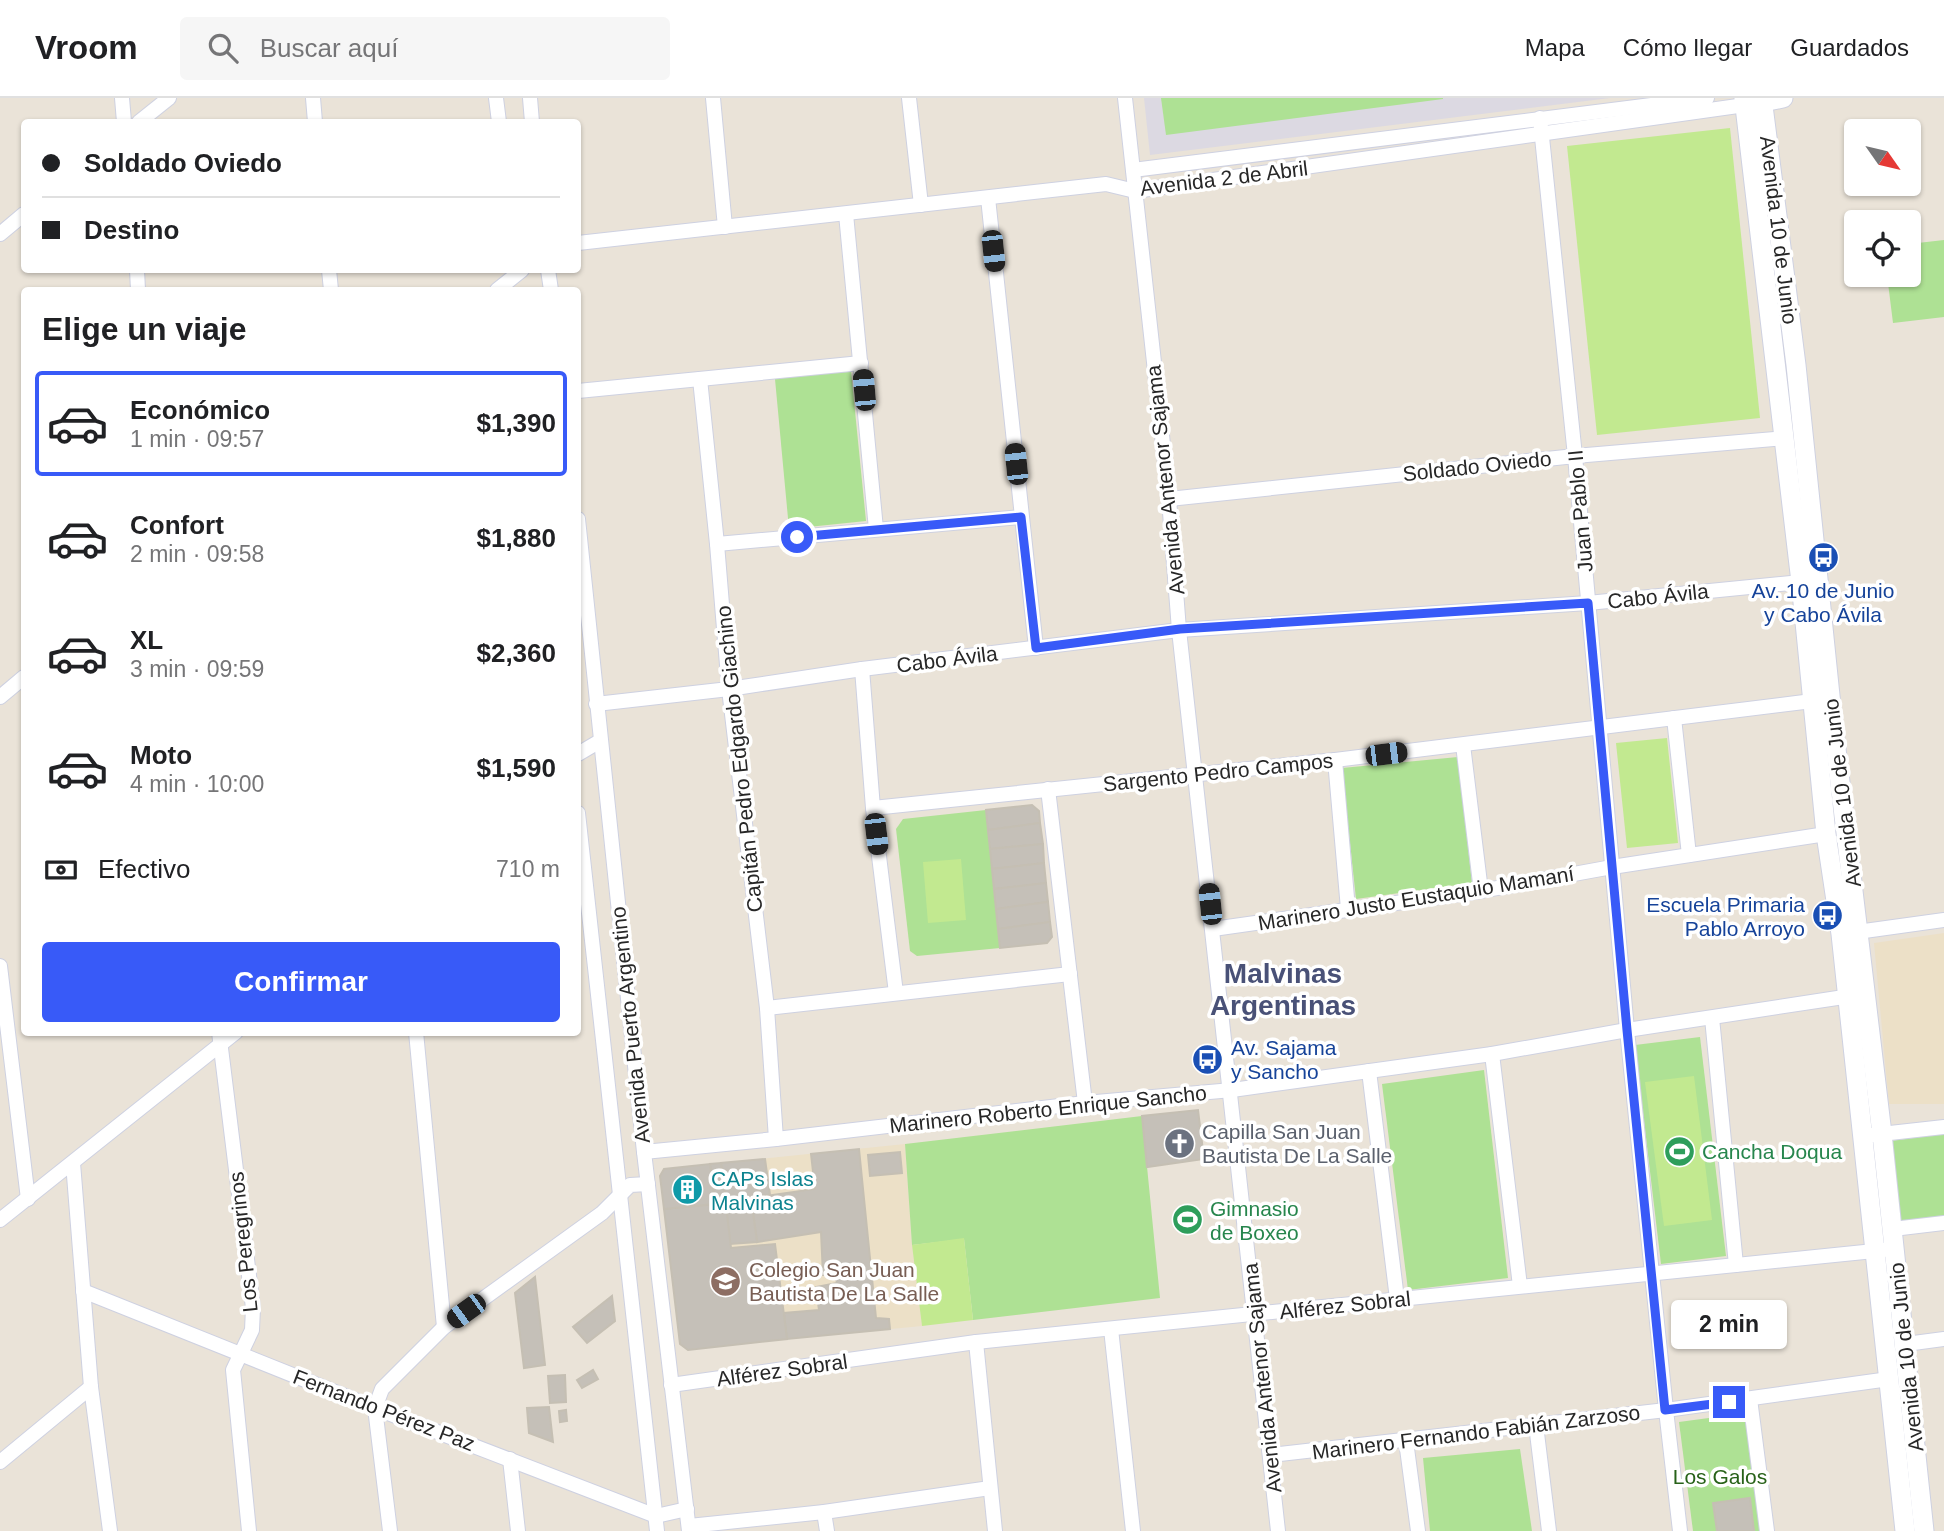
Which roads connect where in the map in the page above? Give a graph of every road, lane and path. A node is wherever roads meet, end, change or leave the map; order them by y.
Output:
1 (122, 98) edge
2 (169, 98) edge
3 (313, 98) edge
4 (496, 98) edge
5 (530, 98) edge
6 (713, 98) edge
7 (909, 98) edge
8 (1125, 98) edge
9 (1707, 98) edge
10 (1783, 98) edge
11 (1753, 101) edge
12 (1540, 118) junction
13 (124, 119) edge
14 (143, 119) edge
15 (315, 119) edge
16 (499, 119) edge
17 (532, 119) edge
18 (1544, 135) junction
19 (1133, 170) junction
20 (1135, 191) junction
21 (988, 198) junction
22 (921, 205) junction
23 (846, 214) junction
24 (21, 216) edge
25 (726, 227) junction
26 (0, 234) edge
27 (581, 243) edge
28 (517, 273) edge
29 (500, 287) edge
30 (861, 363) junction
31 (700, 379) junction
32 (581, 391) edge
33 (1785, 438) junction
34 (1575, 456) junction
35 (1169, 499) junction
36 (1021, 517) junction
37 (876, 529) junction
38 (717, 544) junction
39 (581, 550) edge
40 (1801, 582) junction
41 (1588, 603) junction
42 (1180, 629) junction
43 (1036, 648) junction
44 (862, 669) junction
45 (21, 680) edge
46 (729, 689) junction
47 (0, 697) edge
48 (1812, 701) junction
49 (596, 704) junction
50 (1674, 718) junction
51 (1600, 727) junction
52 (600, 741) junction
53 (1463, 745) junction
54 (581, 752) edge
55 (1335, 760) junction
56 (1196, 774) junction
57 (1048, 789) junction
58 (873, 808) junction
59 (1826, 834) junction
60 (581, 840) edge
61 (1689, 855) junction
62 (1612, 867) junction
63 (1481, 891) junction
64 (1348, 909) junction
65 (1944, 920) edge
66 (1213, 929) junction
67 (1850, 933) junction
68 (0, 966) edge
69 (1070, 974) junction
70 (896, 993) junction
71 (1857, 995) junction
72 (767, 1008) junction
73 (1712, 1018) junction
74 (1627, 1030) junction
75 (415, 1036) edge
76 (219, 1039) edge
77 (1492, 1054) junction
78 (1369, 1071) junction
79 (1232, 1090) junction
80 (1085, 1102) junction
81 (1944, 1127) edge
82 (1882, 1134) junction
83 (1862, 1136) junction
84 (776, 1139) junction
85 (644, 1152) junction
86 (74, 1163) junction
87 (648, 1184) junction
88 (620, 1195) junction
89 (28, 1199) junction
90 (0, 1220) edge
91 (1944, 1223) edge
92 (1887, 1243) junction
93 (1736, 1265) junction
94 (1653, 1273) junction
95 (1520, 1286) junction
96 (83, 1291) junction
97 (1397, 1299) junction
98 (1255, 1314) junction
99 (444, 1327) junction
100 (1111, 1329) junction
101 (1944, 1339) edge
102 (976, 1342) junction
103 (1906, 1344) junction
104 (242, 1354) junction
105 (1889, 1379) junction
106 (671, 1385) junction
107 (91, 1387) junction
108 (1750, 1399) junction
109 (375, 1408) junction
110 (1665, 1410) junction
111 (1536, 1425) junction
112 (1406, 1441) junction
113 (1271, 1455) junction
114 (510, 1459) junction
115 (0, 1462) edge
116 (990, 1488) junction
117 (687, 1509) junction
118 (824, 1512) junction
119 (657, 1524) edge
120 (689, 1529) edge
121 (110, 1531) edge
122 (249, 1531) edge
123 (390, 1531) edge
124 (518, 1531) edge
125 (827, 1531) edge
126 (995, 1531) edge
127 (1133, 1531) edge
128 (1278, 1531) edge
129 (1418, 1531) edge
130 (1549, 1531) edge
131 (1680, 1531) edge
132 (1768, 1531) edge
133 (1905, 1531) edge
134 (1924, 1531) edge

1 - 13 street
2 - 14 street
3 - 15 street
4 - 16 street
5 - 17 street
6 - 25 street
7 - 22 street
8 - 19 street, Avenida Antenor Sajama
9 - 12 street, Avenida 2 de Abril
10 - 11 street
11 - 18 street, Avenida 2 de Abril
11 - 33 street, Avenida 10 de Junio
11 - 67 street, Avenida 10 de Junio
12 - 18 street, Juan Pablo II
12 - 19 street, Avenida 2 de Abril
18 - 20 street, Avenida 2 de Abril
18 - 34 street, Juan Pablo II
19 - 20 street, Avenida Antenor Sajama
20 - 21 street, Avenida 2 de Abril
20 - 35 street, Avenida Antenor Sajama
21 - 22 street, Avenida 2 de Abril
21 - 36 street
22 - 23 street, Avenida 2 de Abril
23 - 25 street, Avenida 2 de Abril
23 - 30 street
24 - 26 street
25 - 27 street, Avenida 2 de Abril
28 - 29 street
30 - 31 street
30 - 37 street
31 - 32 street
31 - 38 street, Capitán Pedro Edgardo Giachino
33 - 34 street, Soldado Oviedo
33 - 40 street, Avenida 10 de Junio
34 - 35 street, Soldado Oviedo
34 - 41 street, Juan Pablo II
35 - 42 street, Avenida Antenor Sajama
36 - 37 street
36 - 43 street
37 - 38 street
38 - 46 street, Capitán Pedro Edgardo Giachino
39 - 49 street, Avenida Puerto Argentino
40 - 41 street, Cabo Ávila
40 - 48 street, Avenida 10 de Junio
41 - 42 street, Cabo Ávila
41 - 51 street, Juan Pablo II
42 - 43 street, Cabo Ávila
42 - 56 street, Avenida Antenor Sajama
43 - 44 street, Cabo Ávila
44 - 46 street, Cabo Ávila
44 - 58 street
45 - 47 street
46 - 49 street, Cabo Ávila
46 - 72 street, Capitán Pedro Edgardo Giachino
48 - 50 street, Sargento Pedro Campos
48 - 59 street, Avenida 10 de Junio
49 - 52 street, Avenida Puerto Argentino
50 - 51 street, Sargento Pedro Campos
50 - 61 street
51 - 53 street, Sargento Pedro Campos
51 - 62 street, Juan Pablo II
52 - 54 street
52 - 85 street, Avenida Puerto Argentino
53 - 55 street, Sargento Pedro Campos
53 - 63 street
55 - 56 street, Sargento Pedro Campos
55 - 64 street
56 - 57 street, Sargento Pedro Campos
56 - 66 street, Avenida Antenor Sajama
57 - 58 street, Sargento Pedro Campos
57 - 69 street
58 - 70 street
59 - 61 street, Marinero Justo Eustaquio Mamaní
59 - 67 street, Avenida 10 de Junio
60 - 88 street, Avenida Puerto Argentino
61 - 62 street, Marinero Justo Eustaquio Mamaní
62 - 63 street, Marinero Justo Eustaquio Mamaní
62 - 74 street, Juan Pablo II
63 - 64 street, Marinero Justo Eustaquio Mamaní
64 - 66 street, Marinero Justo Eustaquio Mamaní
65 - 67 street
66 - 79 street, Avenida Antenor Sajama
67 - 71 street, Avenida 10 de Junio
68 - 89 street
69 - 70 street
69 - 80 street
70 - 72 street
71 - 73 street, Marinero Roberto Enrique Sancho
71 - 82 street, Avenida 10 de Junio
71 - 83 street, Avenida 10 de Junio
72 - 84 street, Capitán Pedro Edgardo Giachino
73 - 74 street, Marinero Roberto Enrique Sancho
73 - 93 street
74 - 77 street, Marinero Roberto Enrique Sancho
74 - 94 street, Juan Pablo II
75 - 99 street
76 - 86 street
76 - 104 street, Los Peregrinos
77 - 78 street, Marinero Roberto Enrique Sancho
77 - 95 street
78 - 79 street, Marinero Roberto Enrique Sancho
78 - 97 street
79 - 80 street, Marinero Roberto Enrique Sancho
79 - 98 street, Avenida Antenor Sajama
80 - 84 street, Marinero Roberto Enrique Sancho
81 - 82 street
82 - 83 street
82 - 92 street, Avenida 10 de Junio
83 - 92 street, Avenida 10 de Junio
84 - 85 street, Marinero Roberto Enrique Sancho
85 - 87 street, Avenida Puerto Argentino
86 - 89 street
86 - 96 street
87 - 88 street
87 - 106 street, Avenida Puerto Argentino
88 - 99 street
88 - 119 street, Avenida Puerto Argentino
89 - 90 street
91 - 92 street, Alférez Sobral
92 - 93 street, Alférez Sobral
92 - 103 street, Avenida 10 de Junio
92 - 105 street, Avenida 10 de Junio
93 - 94 street, Alférez Sobral
94 - 95 street, Alférez Sobral
94 - 110 street, Juan Pablo II
95 - 97 street, Alférez Sobral
96 - 104 street, Fernando Pérez Paz
96 - 107 street
97 - 98 street, Alférez Sobral
98 - 100 street, Alférez Sobral
98 - 113 street, Avenida Antenor Sajama
99 - 109 street
100 - 102 street, Alférez Sobral
100 - 127 street
101 - 103 street
102 - 106 street, Alférez Sobral
102 - 116 street
103 - 134 street, Avenida 10 de Junio
104 - 109 street, Fernando Pérez Paz
104 - 122 street, Los Peregrinos
105 - 108 street, Marinero Fernando Fabián Zarzoso
105 - 133 street, Avenida 10 de Junio
106 - 117 street, Avenida Puerto Argentino
107 - 115 street
107 - 121 street
108 - 110 street, Marinero Fernando Fabián Zarzoso
108 - 132 street
109 - 114 street, Fernando Pérez Paz
109 - 123 street
110 - 111 street, Marinero Fernando Fabián Zarzoso
110 - 131 street, Juan Pablo II
111 - 112 street, Marinero Fernando Fabián Zarzoso
111 - 130 street
112 - 113 street, Marinero Fernando Fabián Zarzoso
112 - 129 street
113 - 128 street, Avenida Antenor Sajama
114 - 119 street, Fernando Pérez Paz
114 - 124 street
116 - 118 street
116 - 126 street
117 - 119 street
117 - 120 street, Avenida Puerto Argentino
118 - 120 street
118 - 125 street

